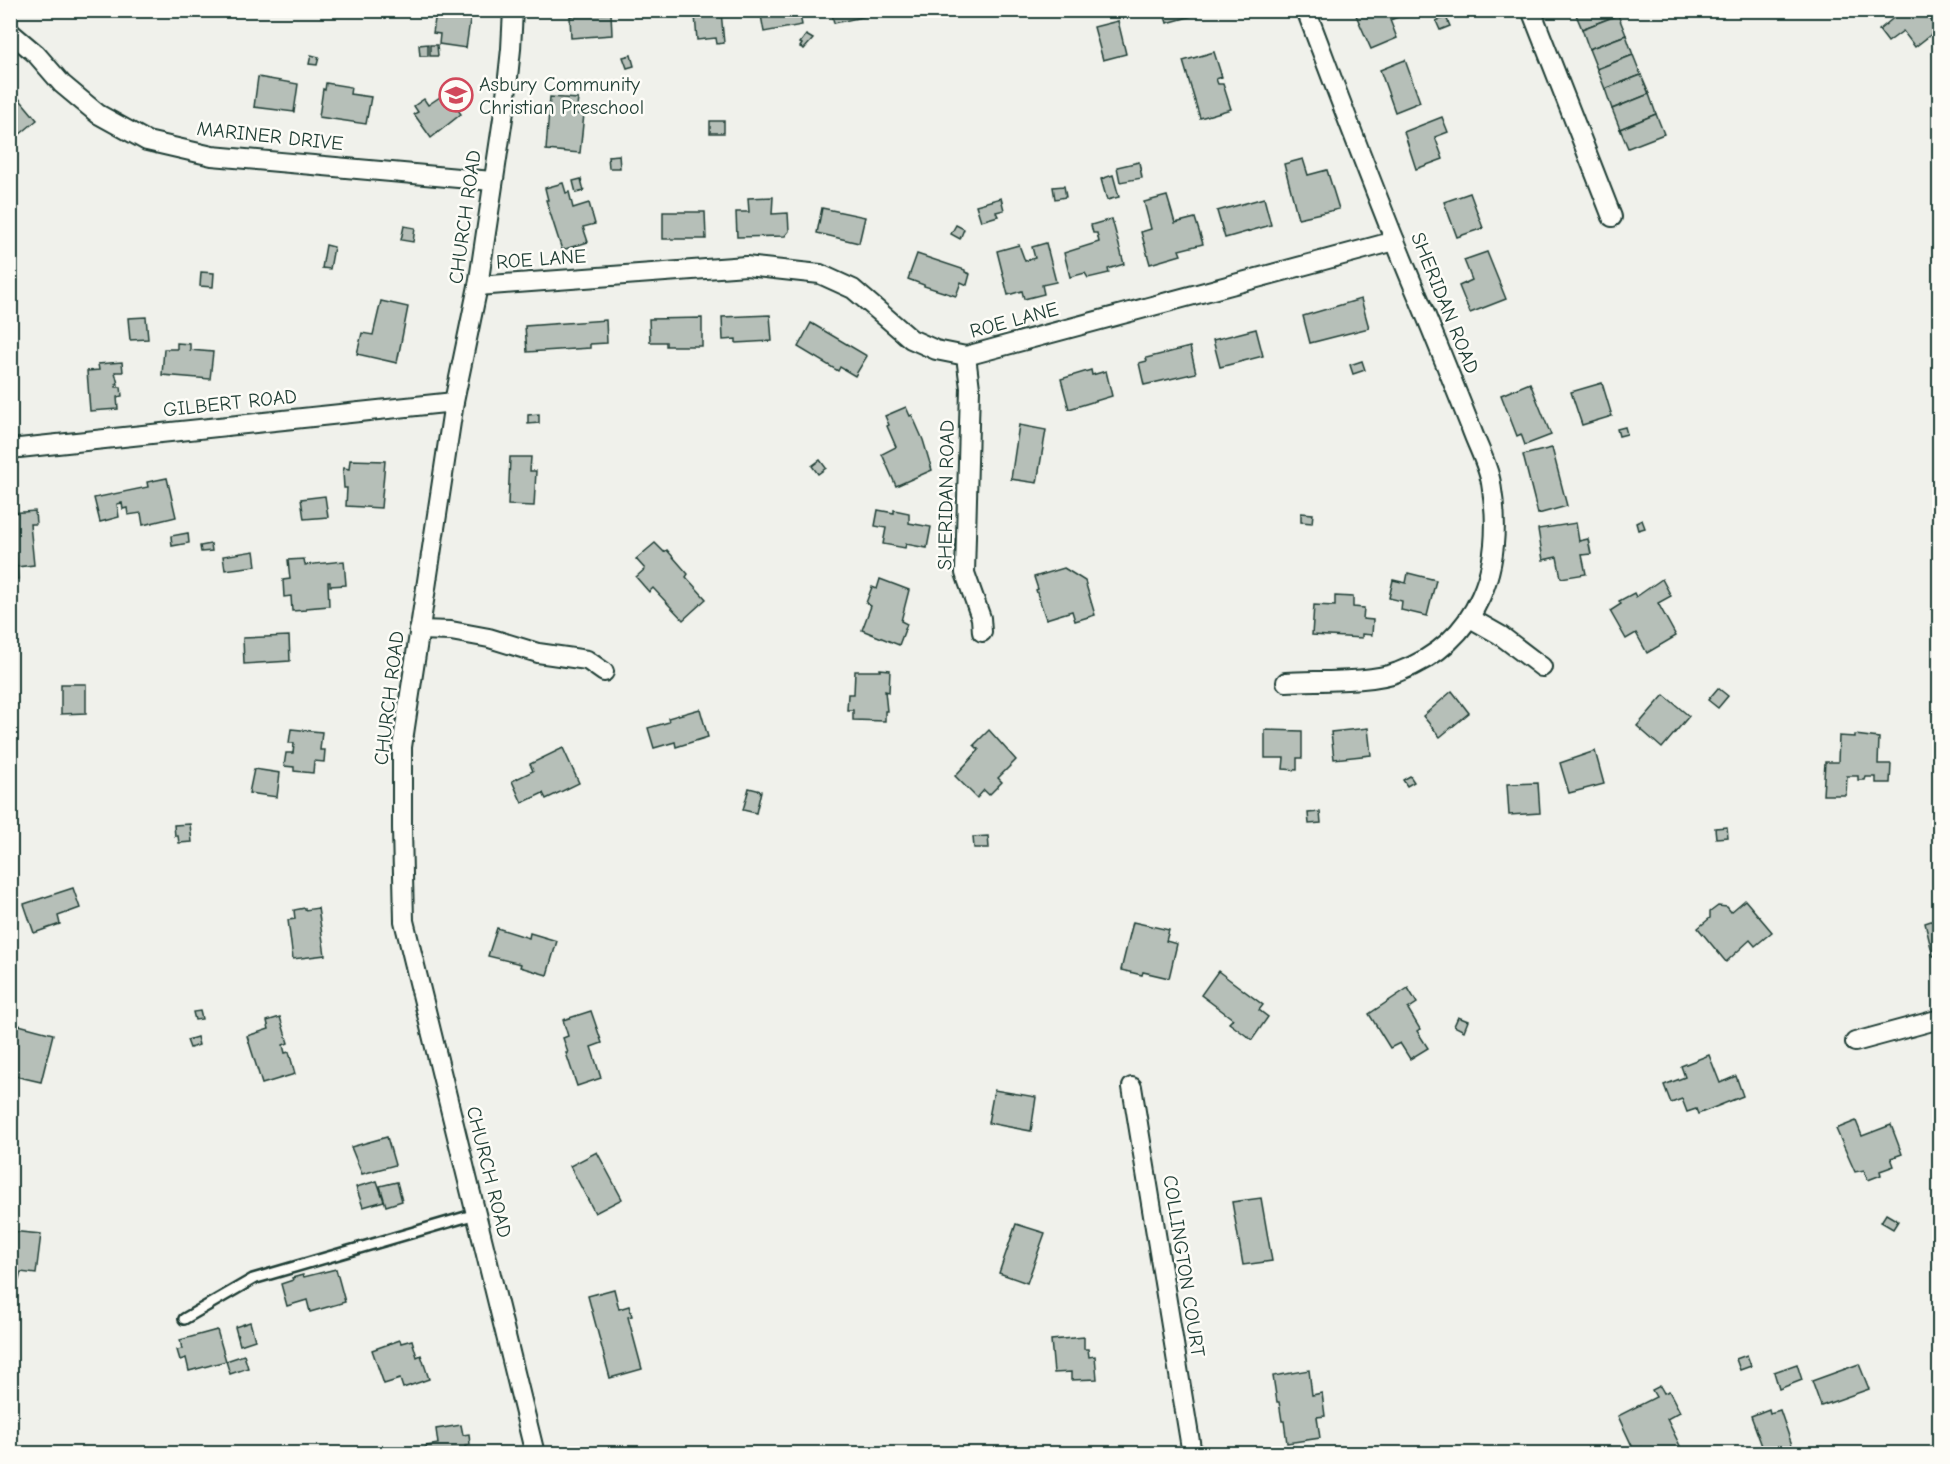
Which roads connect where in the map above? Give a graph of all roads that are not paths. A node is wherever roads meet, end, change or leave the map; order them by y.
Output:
1 (513, 10) edge
2 (1306, 10) edge
3 (1532, 10) edge
4 (10, 32) edge
5 (492, 181) junction
6 (1612, 217) dead end
7 (1395, 241) junction
8 (478, 286) junction
9 (966, 356) junction
10 (454, 402) junction
11 (10, 449) edge
12 (1470, 618) junction
13 (419, 630) junction
14 (982, 632) dead end
15 (1542, 667) dead end
16 (603, 672) dead end
17 (1286, 682) dead end
18 (1940, 1019) edge
19 (1855, 1042) dead end
20 (1132, 1087) dead end
21 (476, 1214) junction
22 (184, 1319) dead end
23 (535, 1454) edge
24 (1192, 1454) edge

1 - 5 street, CHURCH ROAD
2 - 7 street, SHERIDAN ROAD
3 - 6 street
4 - 5 street, MARINER DRIVE
5 - 8 street, CHURCH ROAD
7 - 9 street, ROE LANE
7 - 12 street, SHERIDAN ROAD
8 - 9 street, ROE LANE
8 - 10 street, CHURCH ROAD
9 - 14 street, SHERIDAN ROAD
10 - 11 street, GILBERT ROAD
10 - 13 street, CHURCH ROAD
12 - 15 street
12 - 17 street, SHERIDAN ROAD
13 - 16 street
13 - 21 street, CHURCH ROAD
18 - 19 street
20 - 24 street, COLLINGTON COURT
21 - 22 lane
21 - 23 street, CHURCH ROAD

